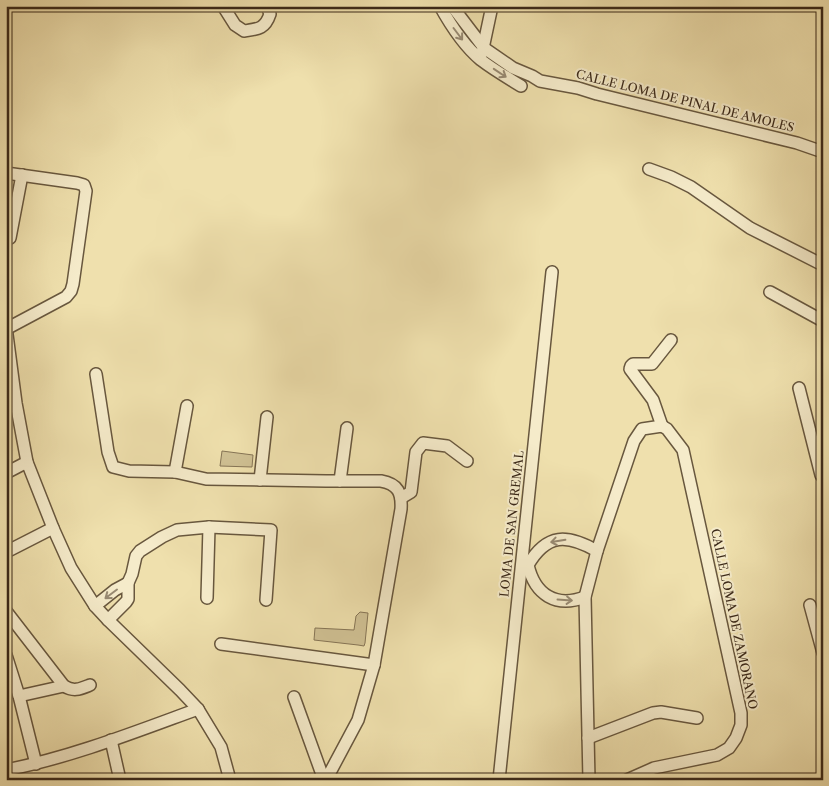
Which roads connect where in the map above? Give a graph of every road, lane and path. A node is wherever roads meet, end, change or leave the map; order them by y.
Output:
1 (223, 6) edge
2 (267, 6) edge
3 (440, 6) edge
4 (452, 6) edge
5 (492, 6) edge
6 (482, 53) junction
7 (526, 74) junction
8 (540, 81) junction
9 (521, 86) junction
10 (823, 152) edge
11 (650, 169) dead end
12 (6, 173) edge
13 (22, 175) junction
14 (10, 238) dead end
15 (823, 265) edge
16 (552, 272) dead end
17 (770, 292) dead end
18 (823, 321) edge
19 (7, 328) edge
20 (671, 340) dead end
21 (96, 374) dead end
22 (799, 388) dead end
23 (11, 404) edge
24 (187, 406) dead end
25 (267, 417) dead end
26 (662, 426) junction
27 (346, 428) dead end
28 (467, 461) dead end
29 (27, 462) junction
30 (175, 472) junction
31 (6, 473) edge
32 (823, 475) edge
33 (260, 480) junction
34 (340, 481) junction
35 (402, 498) junction
36 (209, 526) junction
37 (53, 528) junction
38 (597, 551) junction
39 (6, 552) edge
40 (525, 564) junction
41 (128, 583) junction
42 (585, 597) junction
43 (208, 598) dead end
44 (266, 600) dead end
45 (810, 605) dead end
46 (95, 606) junction
47 (6, 611) edge
48 (108, 620) junction
49 (222, 644) dead end
50 (823, 653) edge
51 (6, 655) edge
52 (374, 665) junction
53 (90, 684) dead end
54 (64, 686) junction
55 (19, 696) junction
56 (294, 697) dead end
57 (198, 710) junction
58 (697, 718) dead end
59 (588, 738) junction
60 (111, 740) junction
61 (36, 764) junction
62 (6, 770) edge
63 (120, 780) edge
64 (230, 780) edge
65 (325, 780) edge
66 (499, 780) edge
67 (589, 780) edge
68 (627, 780) edge

1 - 2 street
3 -> 6 street
4 - 6 street
5 - 6 street
6 - 7 street
6 -> 9 street
7 - 8 street
7 - 9 street
8 - 9 street
8 - 10 street, CALLE LOMA DE PINAL DE AMOLES
11 - 15 street
12 - 13 street
13 - 14 street
13 - 19 street
16 - 40 street, LOMA DE SAN GREMAL
17 - 18 street
19 - 23 street
20 - 26 street
21 - 30 street
22 - 32 street
23 - 29 street
24 - 30 street
25 - 33 street
26 - 38 street
26 - 68 street, CALLE LOMA DE ZAMORANO
27 - 34 street
28 - 35 street
29 - 31 street
29 - 37 street
30 - 33 street
33 - 34 street
34 - 35 street
35 - 52 street
36 - 41 street
36 - 43 street
36 - 44 street
37 - 39 street
37 - 46 street
38 -> 40 street
38 - 42 street
40 -> 42 street
40 - 66 street, LOMA DE SAN GREMAL
41 -> 46 street
41 - 48 street
42 - 59 street
45 - 50 street
46 - 48 street
47 - 54 street
48 - 57 street
49 - 52 street
51 - 55 street
52 - 65 street
53 - 54 street
54 - 55 street
55 - 61 street
56 - 65 street
57 - 60 street
57 - 64 street
58 - 59 street
59 - 67 street
60 - 61 street
60 - 63 street
61 - 62 street

